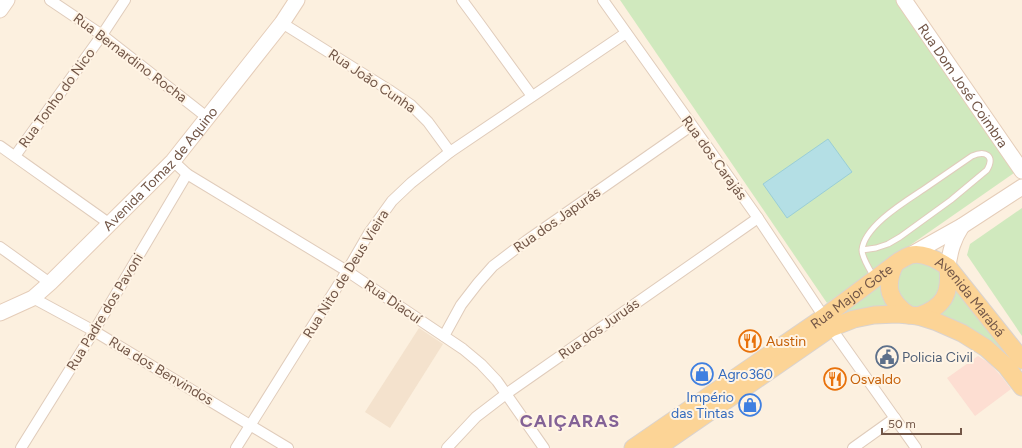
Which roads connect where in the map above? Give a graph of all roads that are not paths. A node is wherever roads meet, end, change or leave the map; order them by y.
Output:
1 (7, 0) edge
2 (50, 0) edge
3 (125, 0) edge
4 (462, 0) edge
5 (603, 0) edge
6 (904, 0) edge
7 (292, 2) edge
8 (0, 10) edge
9 (282, 23) junction
10 (626, 33) junction
11 (102, 35) junction
12 (532, 96) junction
13 (208, 118) junction
14 (691, 126) junction
15 (0, 146) edge
16 (450, 152) junction
17 (15, 156) junction
18 (173, 161) junction
19 (1022, 171) edge
20 (187, 174) junction
21 (1022, 187) edge
22 (758, 218) junction
23 (110, 224) junction
24 (962, 226) junction
25 (0, 247) edge
26 (862, 250) junction
27 (912, 254) junction
28 (895, 264) junction
29 (948, 267) junction
30 (347, 271) junction
31 (876, 279) junction
32 (50, 283) junction
33 (33, 298) junction
34 (0, 313) edge
35 (914, 316) junction
36 (827, 322) junction
37 (94, 331) junction
38 (444, 336) junction
39 (1022, 360) edge
40 (1022, 388) edge
41 (506, 394) junction
42 (895, 418) junction
43 (251, 425) junction
44 (21, 448) edge
45 (236, 448) edge
46 (288, 448) edge
47 (447, 448) edge
48 (544, 448) edge
49 (633, 448) edge
50 (657, 448) edge
51 (853, 448) edge
52 (916, 448) edge

1 - 8 street
2 - 11 street, Rua Bernardino Rocha
3 - 11 street, Rua Tonho do Nico
4 - 12 street
5 - 10 street, Rua dos Carajás
6 - 19 street, Rua Dom José Coimbra
7 - 9 street, Avenida Tomaz de Aquino
9 - 13 street, Avenida Tomaz de Aquino
9 - 16 street, Rua João Cunha
10 - 12 street, Rua Nito de Deus Vieira
10 - 14 street, Rua dos Carajás
11 - 13 street, Rua Bernardino Rocha
11 - 17 street, Rua Tonho do Nico
12 - 16 street, Rua Nito de Deus Vieira
13 - 18 street, Avenida Tomaz de Aquino
14 - 22 street, Rua dos Carajás
14 - 38 street, Rua dos Japurás
15 - 17 street
16 - 30 street, Rua Nito de Deus Vieira
17 - 23 street
18 - 20 street, Rua Diacuí
18 - 23 street, Avenida Tomaz de Aquino
20 - 30 street, Rua Diacuí
20 - 37 street, Rua Padre dos Pavoni
21 - 24 street, Rua Major Gote
22 - 36 street, Rua dos Carajás
22 - 41 street, Rua dos Juruás
23 - 32 street, Avenida Tomaz de Aquino
24 - 27 street, Rua Major Gote
24 - 29 street
25 - 32 street
26 - 26 lane
26 - 31 lane
27 - 28 main road, Rua Major Gote
27 - 29 main road, Avenida Marabá
28 - 31 main road, Rua Major Gote
28 - 35 main road
29 - 35 main road
29 - 39 main road, Avenida Marabá
30 - 38 street, Rua Diacuí
30 - 43 street, Rua Nito de Deus Vieira
31 - 36 main road, Rua Major Gote
32 - 33 street, Avenida Tomaz de Aquino
33 - 34 street, Avenida Tomaz de Aquino
33 - 37 street, Rua dos Benvindos
35 - 36 main road, Rua Major Gote
35 - 40 main road, Avenida Marabá
36 - 42 street, Rua dos Carajás
36 - 49 main road, Rua Major Gote
36 - 50 main road, Rua Major Gote
37 - 43 street, Rua dos Benvindos
37 - 44 street, Rua Padre dos Pavoni
38 - 41 street, Rua Diacuí
41 - 47 street, Rua dos Juruás
41 - 48 street, Rua Diacuí
42 - 51 street
42 - 52 street, Rua dos Carajás
43 - 45 street, Rua Nito de Deus Vieira
43 - 46 street, Rua dos Benvindos

